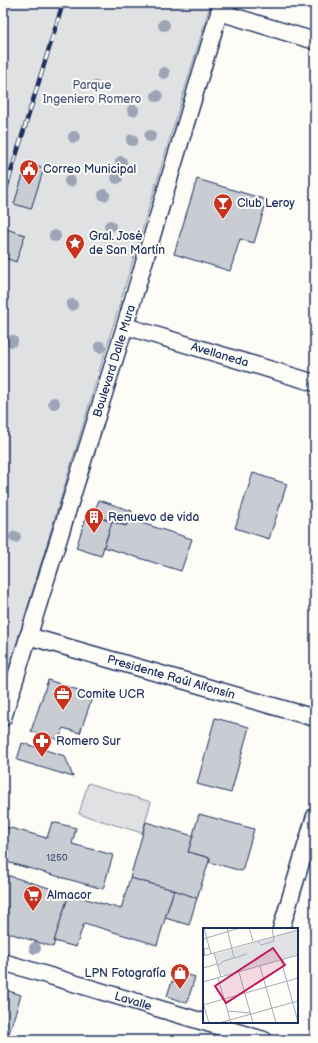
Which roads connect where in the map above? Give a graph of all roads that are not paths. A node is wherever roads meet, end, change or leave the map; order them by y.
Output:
1 (220, 7) edge
2 (315, 41) edge
3 (125, 326) junction
4 (315, 383) edge
5 (28, 636) junction
6 (3, 718) edge
7 (315, 718) edge
8 (315, 816) edge
9 (280, 928) edge
10 (3, 962) edge
11 (203, 1019) edge
12 (217, 1023) edge
13 (249, 1032) edge
14 (264, 1040) edge

1 - 2 street
1 - 3 street, Boulevard Dalle Mura
3 - 4 street, Avellaneda
3 - 5 street, Boulevard Dalle Mura
5 - 6 street, Boulevard Dalle Mura
5 - 7 street, Presidente Raúl Alfonsín
8 - 9 street
10 - 11 street, Lavalle
12 - 13 street, Lavalle
13 - 14 street, Lavalle

